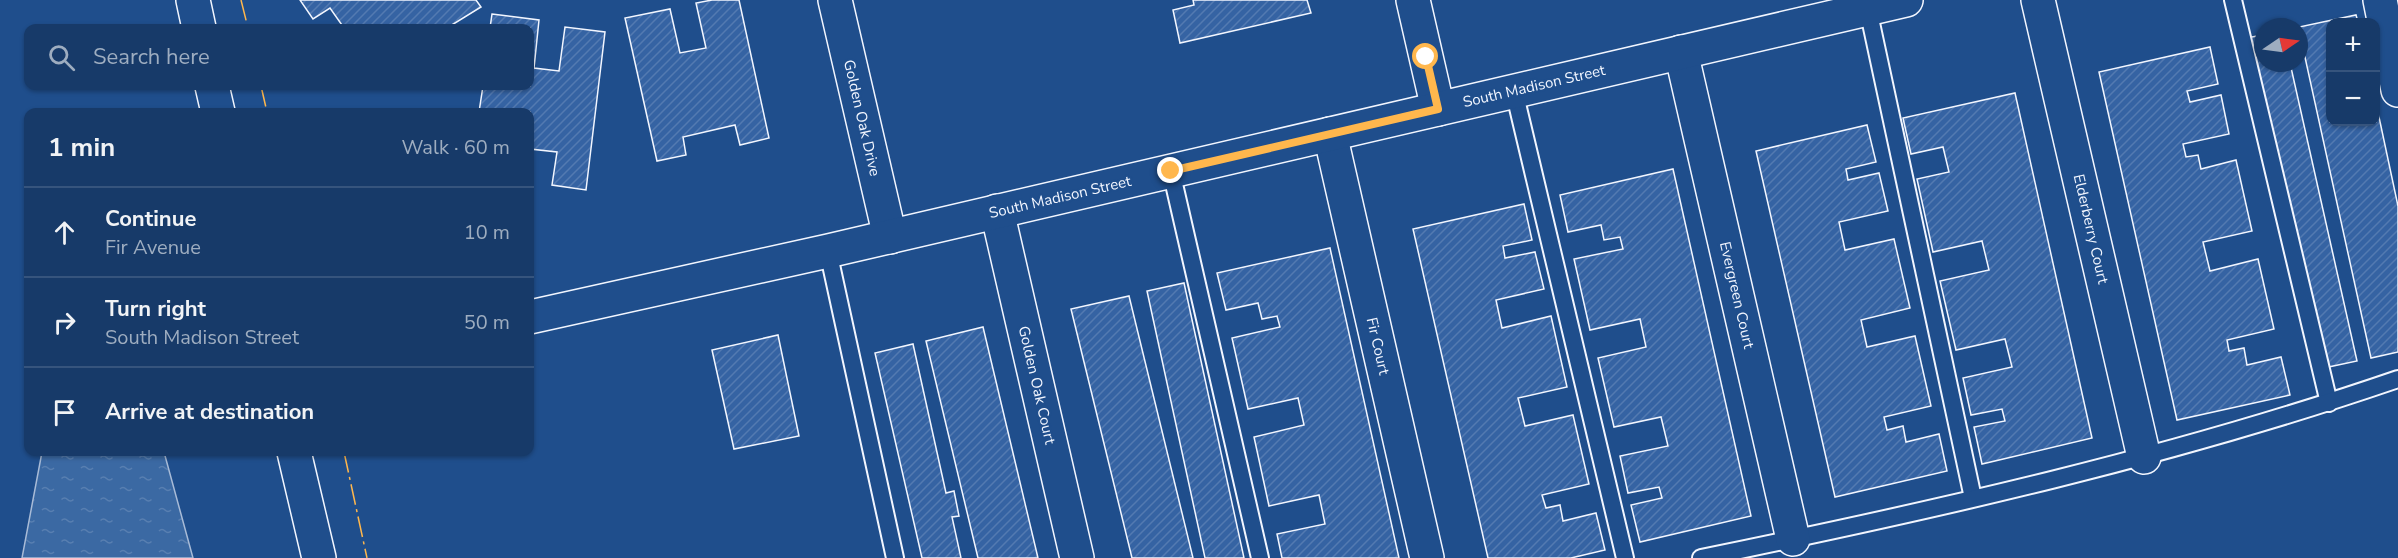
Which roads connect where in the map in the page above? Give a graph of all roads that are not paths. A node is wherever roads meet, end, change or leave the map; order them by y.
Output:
1 (193, 0) edge
2 (835, 0) edge
3 (1413, 0) edge
4 (1906, 0) edge
5 (2038, 0) edge
6 (2233, 0) edge
7 (2380, 0) edge
8 (1868, 9) junction
9 (198, 24) edge
10 (1681, 52) junction
11 (213, 90) edge
12 (2398, 90) edge
13 (1514, 91) junction
14 (217, 108) edge
15 (1438, 109) junction
16 (1330, 134) junction
17 (1171, 171) junction
18 (997, 212) junction
19 (890, 237) junction
20 (828, 251) junction
21 (534, 316) edge
22 (2398, 379) edge
23 (2330, 403) junction
24 (295, 456) edge
25 (2144, 457) junction
26 (1973, 498) junction
27 (1793, 539) junction
28 (319, 558) edge
29 (895, 558) edge
30 (1077, 558) edge
31 (1260, 558) edge
32 (1427, 558) edge
33 (1624, 558) edge
34 (1701, 558) edge

1 - 9 street
2 - 19 street, Golden Oak Drive
3 - 15 street
4 - 8 street, South Madison Street
5 - 25 street, Elderberry Court
6 - 23 lane
7 - 12 street
8 - 10 street, South Madison Street
8 - 26 lane
10 - 13 street, South Madison Street
10 - 27 street, Evergreen Court
11 - 14 street
13 - 15 street, South Madison Street
13 - 33 lane
15 - 16 street, South Madison Street
16 - 17 street, South Madison Street
16 - 32 street, Fir Court
17 - 18 street, South Madison Street
17 - 31 lane
18 - 19 street, South Madison Street
18 - 30 street, Golden Oak Court
19 - 20 street, South Madison Street
20 - 21 street, South Madison Street
20 - 29 lane
22 - 23 lane
23 - 25 lane
24 - 28 street
25 - 26 lane
26 - 27 lane
27 - 34 lane

